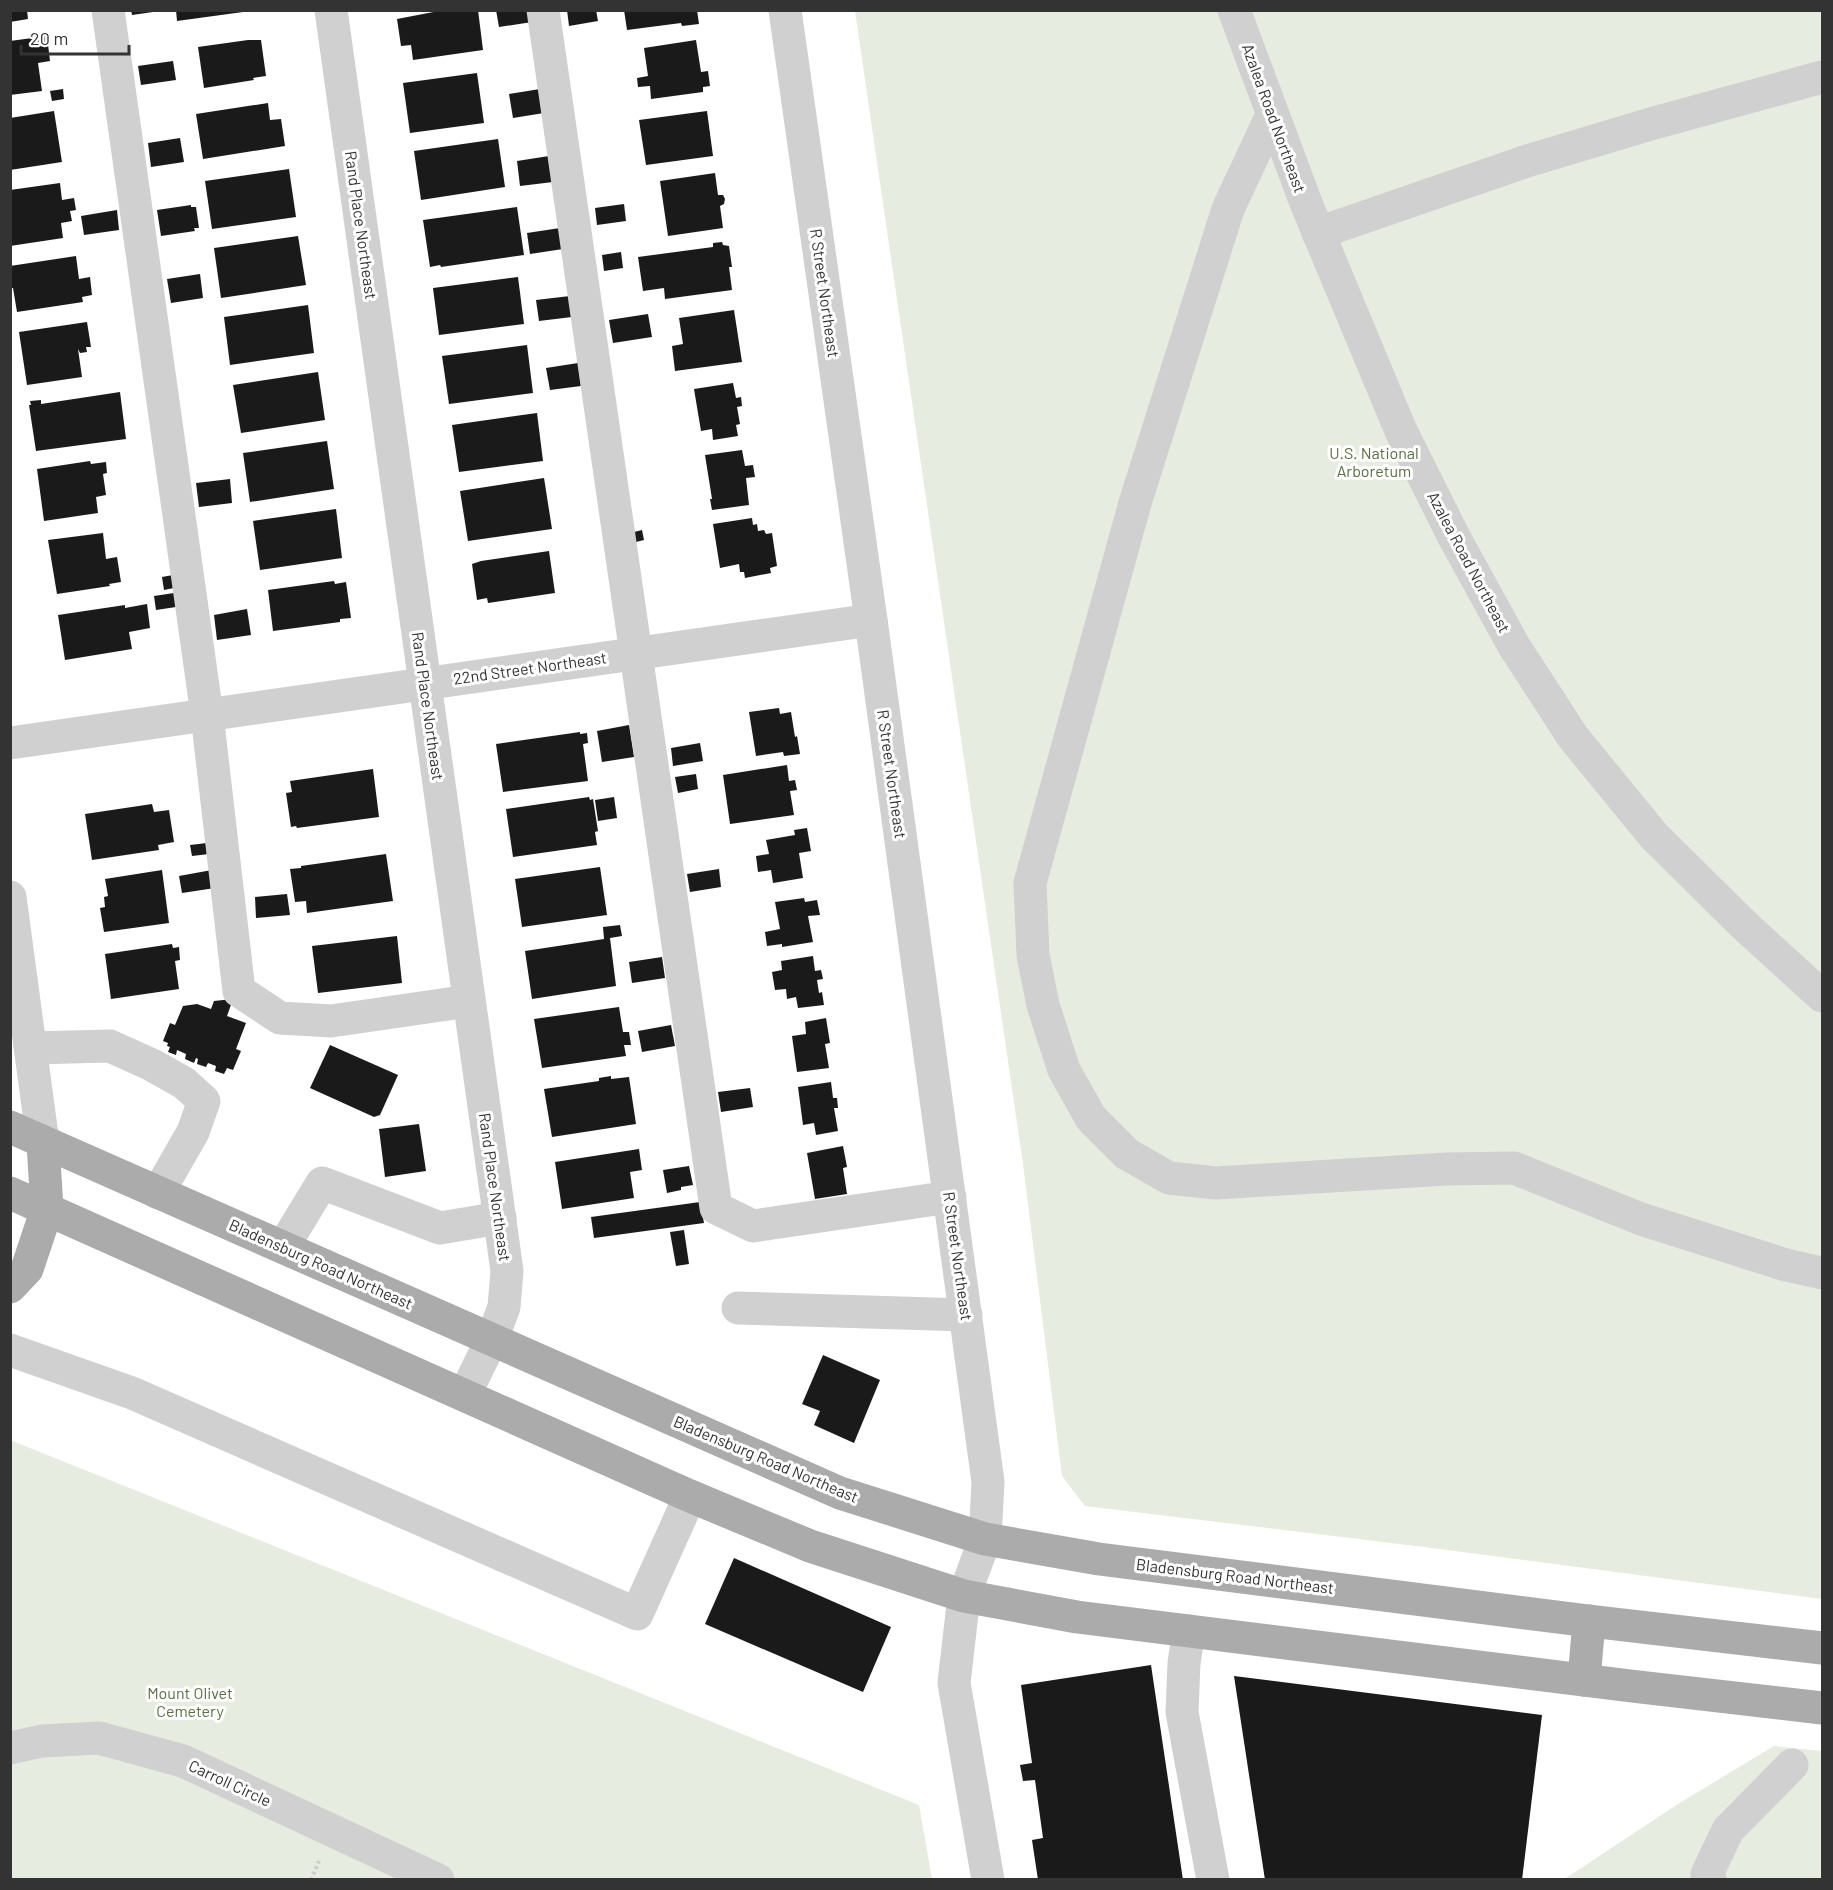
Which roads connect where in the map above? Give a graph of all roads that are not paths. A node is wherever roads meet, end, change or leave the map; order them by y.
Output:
1 (108, 10) edge
2 (331, 10) edge
3 (543, 10) edge
4 (785, 10) edge
5 (1234, 10) edge
6 (1822, 77) edge
7 (1272, 115) junction
8 (1318, 233) junction
9 (871, 620) junction
10 (634, 653) junction
11 (425, 683) junction
12 (207, 715) junction
13 (10, 743) edge
14 (10, 897) edge
15 (1822, 996) edge
16 (469, 1001) junction
17 (31, 1048) junction
18 (10, 1128) edge
19 (43, 1143) junction
20 (10, 1193) edge
21 (158, 1193) junction
22 (950, 1197) junction
23 (47, 1209) junction
24 (500, 1218) junction
25 (283, 1247) junction
26 (1822, 1273) edge
27 (10, 1287) edge
28 (738, 1308) dead end
29 (966, 1315) junction
30 (492, 1339) junction
31 (10, 1350) edge
32 (465, 1394) junction
33 (690, 1496) junction
34 (985, 1539) junction
35 (964, 1596) junction
36 (1589, 1621) junction
37 (1189, 1631) junction
38 (1822, 1648) edge
39 (1584, 1680) junction
40 (1822, 1708) edge
41 (10, 1748) edge
42 (1792, 1765) dead end
43 (1704, 1878) edge
44 (438, 1880) edge
45 (988, 1880) edge
46 (1213, 1880) edge

1 - 12 street
2 - 11 street, Rand Place Northeast
3 - 10 street
4 - 9 street, R Street Northeast
5 - 7 street, Azalea Road Northeast
6 - 8 street
7 - 8 street, Azalea Road Northeast
7 - 26 street
8 - 15 street, Azalea Road Northeast
9 - 10 street, 22nd Street Northeast
9 - 22 street, R Street Northeast
10 - 11 street, 22nd Street Northeast
10 - 22 street
11 - 12 street, 22nd Street Northeast
11 - 16 street, Rand Place Northeast
12 - 13 street, 22nd Street Northeast
12 - 16 street
14 - 17 street
16 - 24 street, Rand Place Northeast
17 - 19 street
17 - 21 street
18 - 19 main road, Bladensburg Road Northeast
19 - 21 main road, Bladensburg Road Northeast
19 - 23 main road
20 - 23 main road
21 - 25 main road, Bladensburg Road Northeast
22 - 29 street, R Street Northeast
23 - 27 main road
23 - 32 main road
24 - 25 street
24 - 30 street, Rand Place Northeast
25 - 30 main road, Bladensburg Road Northeast
28 - 29 street
29 - 34 street, R Street Northeast
30 - 32 street, Rand Place Northeast
30 - 34 main road, Bladensburg Road Northeast
31 - 33 street
32 - 33 main road
33 - 35 main road
34 - 35 street, R Street Northeast
34 - 36 main road, Bladensburg Road Northeast
35 - 37 main road
35 - 45 street, R Street Northeast
36 - 38 main road, Bladensburg Road Northeast
36 - 39 main road
37 - 39 main road
37 - 46 street
39 - 40 main road
41 - 44 street, Carroll Circle
42 - 43 street

